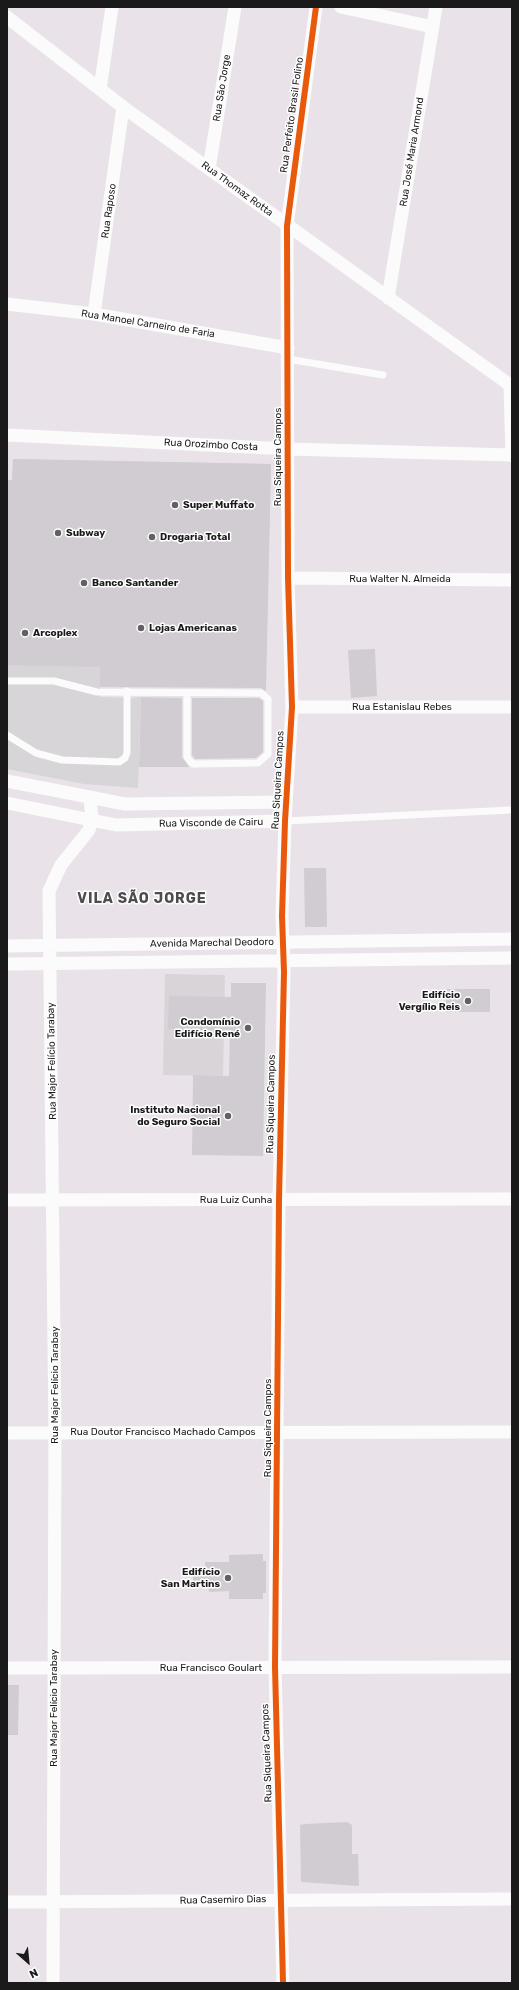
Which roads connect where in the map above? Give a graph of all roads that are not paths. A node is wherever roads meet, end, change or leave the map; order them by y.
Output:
1 (112, 7) edge
2 (235, 7) edge
3 (316, 7) edge
4 (341, 7) edge
5 (436, 7) edge
6 (7, 17) edge
7 (433, 27) junction
8 (100, 89) junction
9 (123, 107) junction
10 (209, 169) junction
11 (288, 226) junction
12 (388, 298) junction
13 (7, 304) edge
14 (94, 314) junction
15 (288, 353) junction
16 (383, 375) dead end
17 (7, 435) edge
18 (288, 449) junction
19 (512, 456) edge
20 (288, 578) junction
21 (512, 580) edge
22 (7, 681) edge
23 (127, 691) junction
24 (187, 694) junction
25 (292, 707) junction
26 (512, 707) edge
27 (7, 735) edge
28 (7, 781) edge
29 (90, 799) junction
30 (286, 802) junction
31 (7, 803) edge
32 (512, 810) edge
33 (92, 819) junction
34 (285, 821) junction
35 (512, 939) edge
36 (283, 942) junction
37 (7, 946) edge
38 (51, 946) junction
39 (512, 958) edge
40 (284, 961) junction
41 (7, 964) edge
42 (51, 964) junction
43 (512, 1199) edge
44 (7, 1200) edge
45 (54, 1200) junction
46 (278, 1200) junction
47 (55, 1432) junction
48 (278, 1432) junction
49 (512, 1432) edge
50 (7, 1433) edge
51 (512, 1667) edge
52 (7, 1668) edge
53 (54, 1668) junction
54 (275, 1668) junction
55 (281, 1899) junction
56 (512, 1899) edge
57 (7, 1902) edge
58 (53, 1902) junction
59 (53, 1983) edge
60 (283, 1983) edge

1 - 8 street
2 - 10 street, Rua São Jorge
3 - 11 street, Rua Perfeito Brasil Folino
4 - 7 street
5 - 7 street, Rua José Maria Armond
6 - 8 street, Rua Thomaz Rotta
7 - 12 street, Rua José Maria Armond
8 - 9 street, Rua Thomaz Rotta
9 - 10 street, Rua Thomaz Rotta
9 - 14 street, Rua Raposo
10 - 11 street, Rua Thomaz Rotta
11 - 12 street, Rua Thomaz Rotta
11 - 15 street, Rua Siqueira Campos
12 - 19 street, Rua Thomaz Rotta
13 - 14 street, Rua Manoel Carneiro de Faria
14 - 15 street, Rua Manoel Carneiro de Faria
15 - 16 lane
15 - 18 street, Rua Siqueira Campos
17 - 18 street, Rua Orozimbo Costa
18 - 19 street, Rua Orozimbo Costa
18 - 20 street, Rua Siqueira Campos
20 - 21 street, Rua Walter N. Almeida
20 - 25 street, Rua Siqueira Campos
22 - 23 lane
23 - 24 lane
23 - 27 lane
24 - 24 lane
25 - 26 street, Rua Estanislau Rebes
25 - 30 street, Rua Siqueira Campos
28 - 29 street, Rua Visconde de Cairu
29 - 30 street, Rua Visconde de Cairu
29 - 33 street
30 - 34 street, Rua Siqueira Campos
31 - 33 street, Rua Visconde de Cairu
32 - 34 lane, Rua Visconde de Cairu
33 - 34 street, Rua Visconde de Cairu
33 - 38 street, Rua Major Felício Tarabay
34 - 36 street, Rua Siqueira Campos
35 - 36 street, Avenida Marechal Deodoro
36 - 38 street, Avenida Marechal Deodoro
36 - 40 street, Rua Siqueira Campos
37 - 38 street, Avenida Marechal Deodoro
38 - 42 street, Rua Major Felício Tarabay
39 - 40 street, Avenida Marechal Deodoro
40 - 42 street, Avenida Marechal Deodoro
40 - 46 street, Rua Siqueira Campos
41 - 42 street, Avenida Marechal Deodoro
42 - 45 street, Rua Major Felício Tarabay
43 - 46 street, Rua Luiz Cunha
44 - 45 street, Rua Luiz Cunha
45 - 46 street, Rua Luiz Cunha
45 - 47 street, Rua Major Felício Tarabay
46 - 48 street, Rua Siqueira Campos
47 - 48 street, Rua Doutor Francisco Machado Campos
47 - 50 street, Rua Doutor Francisco Machado Campos
47 - 53 street, Rua Major Felício Tarabay
48 - 49 street, Rua Doutor Francisco Machado Campos
48 - 54 street, Rua Siqueira Campos
51 - 54 street, Rua Francisco Goulart
52 - 53 street, Rua Francisco Goulart
53 - 54 street, Rua Francisco Goulart
53 - 58 street, Rua Major Felício Tarabay
54 - 55 street, Rua Siqueira Campos
55 - 56 street, Rua Casemiro Dias
55 - 58 street, Rua Casemiro Dias
55 - 60 street, Rua Siqueira Campos
57 - 58 street, Rua Casemiro Dias
58 - 59 street, Rua Major Felício Tarabay

